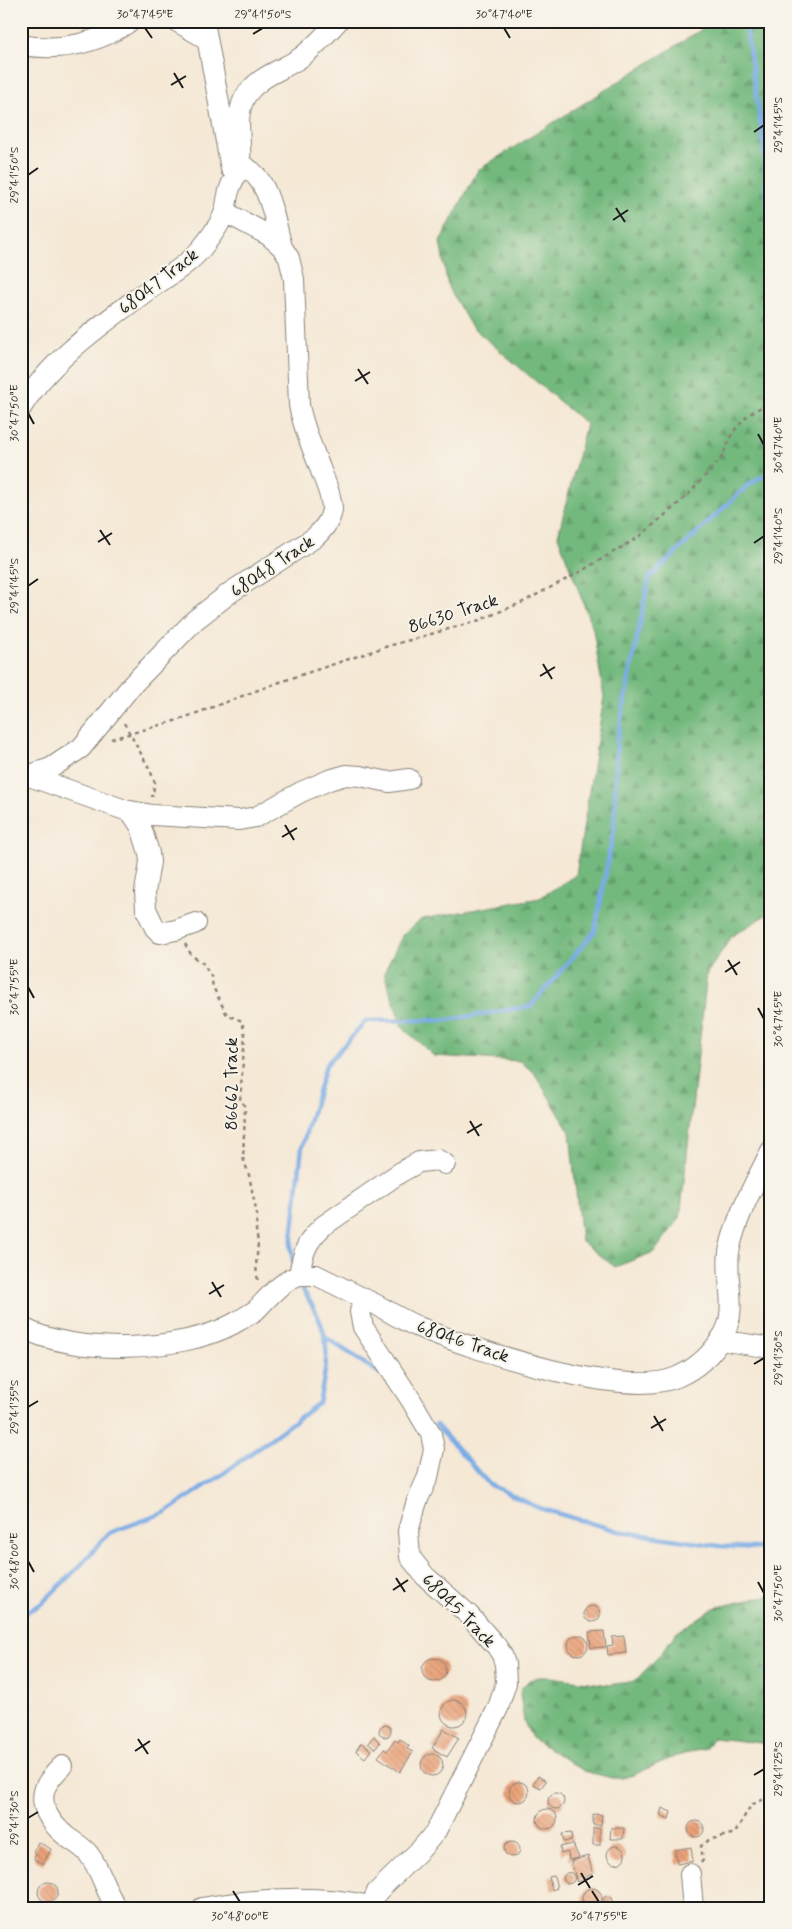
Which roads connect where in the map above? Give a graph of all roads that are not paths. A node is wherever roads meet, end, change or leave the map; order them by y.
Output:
1 (131, 21) edge
2 (176, 21) edge
3 (338, 21) edge
4 (206, 30) edge
5 (21, 45) edge
6 (236, 173) junction
7 (225, 212) junction
8 (282, 247) junction
9 (21, 408) edge
10 (25, 777) edge
11 (409, 779) dead end
12 (132, 812) junction
13 (196, 923) dead end
14 (771, 1151) edge
15 (445, 1164) dead end
16 (299, 1275) junction
17 (363, 1298) junction
18 (21, 1327) edge
19 (720, 1340) junction
20 (771, 1348) edge
21 (62, 1766) dead end
22 (690, 1874) road end
23 (370, 1907) edge
24 (117, 1908) edge
25 (202, 1908) edge
26 (693, 1908) edge

1 - 5 street
2 - 4 street
3 - 6 street, 68047 Track
4 - 6 street
6 - 7 street, 68047 Track
6 - 8 street, 68048 Track
7 - 8 street
7 - 9 street, 68047 Track
8 - 10 street, 68048 Track
10 - 12 street
11 - 12 street
12 - 13 street
14 - 19 street, 68046 Track
15 - 16 street
16 - 17 street, 68046 Track
16 - 18 street
17 - 19 street, 68046 Track
17 - 23 street, 68045 Track
19 - 20 street
21 - 24 street
22 - 26 street
23 - 25 street

